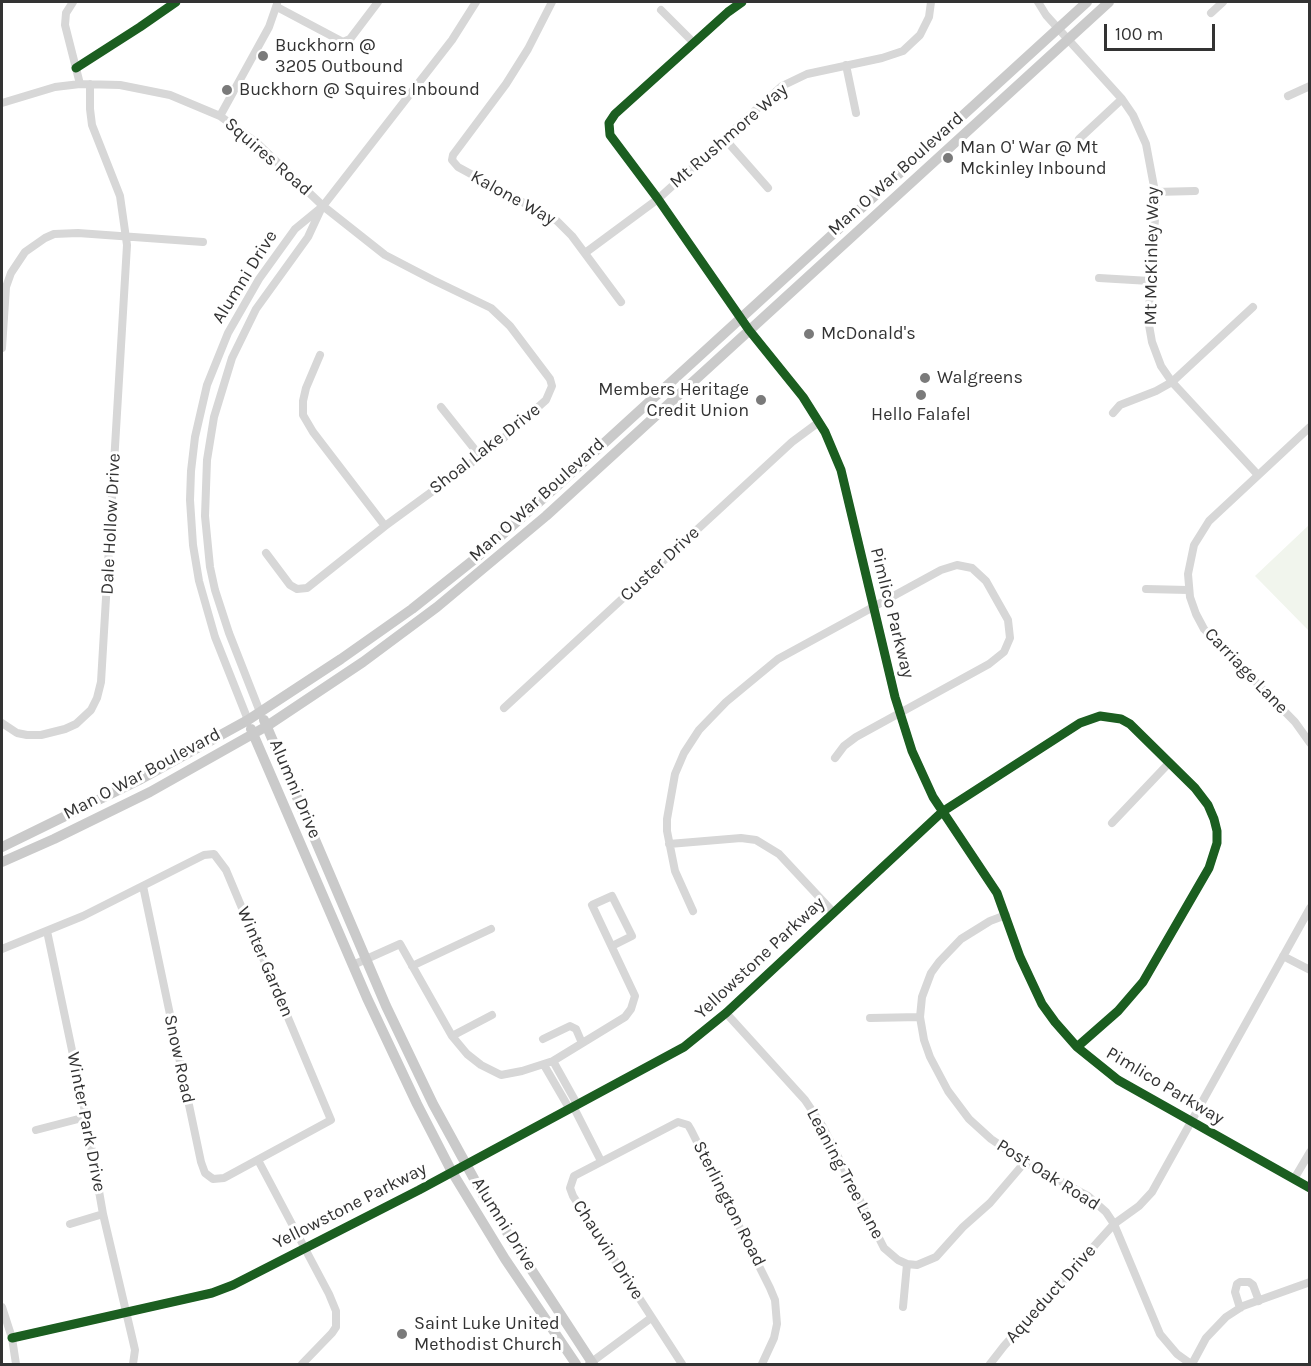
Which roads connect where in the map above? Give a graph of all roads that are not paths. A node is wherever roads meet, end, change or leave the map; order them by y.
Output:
1 (72, 2) edge
2 (378, 2) edge
3 (476, 2) edge
4 (552, 2) edge
5 (742, 2) edge
6 (931, 2) edge
7 (1038, 2) edge
8 (1087, 2) edge
9 (1109, 2) edge
10 (1223, 2) edge
11 (277, 4) edge
12 (661, 10) dead end
13 (1211, 13) dead end
14 (1057, 28) junction
15 (1068, 39) junction
16 (694, 43) junction
17 (846, 65) junction
18 (80, 84) junction
19 (90, 84) junction
20 (1310, 86) edge
21 (1288, 96) dead end
22 (1122, 99) junction
23 (2, 103) edge
24 (856, 113) dead end
25 (220, 116) junction
26 (724, 138) junction
27 (1079, 139) dead end
28 (768, 188) dead end
29 (1195, 191) dead end
30 (1155, 192) junction
31 (658, 199) junction
32 (322, 206) junction
33 (127, 237) junction
34 (203, 242) dead end
35 (585, 253) junction
36 (1099, 278) dead end
37 (1150, 281) junction
38 (621, 302) dead end
39 (1253, 307) dead end
40 (740, 318) junction
41 (749, 330) junction
42 (2, 348) edge
43 (320, 355) dead end
44 (1172, 382) junction
45 (441, 407) dead end
46 (1113, 413) dead end
47 (819, 422) junction
48 (1310, 427) edge
49 (480, 456) junction
50 (1258, 475) junction
51 (385, 526) junction
52 (266, 553) dead end
53 (1146, 589) dead end
54 (1188, 590) junction
55 (873, 607) junction
56 (504, 708) dead end
57 (260, 712) junction
58 (900, 712) junction
59 (248, 720) junction
60 (2, 723) edge
61 (267, 726) junction
62 (253, 734) junction
63 (1310, 743) edge
64 (835, 758) dead end
65 (1169, 763) junction
66 (942, 812) junction
67 (1112, 823) dead end
68 (669, 844) junction
69 (2, 847) edge
70 (2, 862) edge
71 (143, 886) junction
72 (1310, 908) edge
73 (693, 911) dead end
74 (834, 913) junction
75 (1006, 915) junction
76 (491, 929) dead end
77 (47, 931) junction
78 (612, 946) junction
79 (2, 949) edge
80 (1283, 956) junction
81 (365, 959) junction
82 (352, 965) junction
83 (412, 966) junction
84 (1310, 970) edge
85 (726, 1013) junction
86 (492, 1015) dead end
87 (920, 1017) junction
88 (870, 1018) dead end
89 (452, 1036) junction
90 (543, 1039) dead end
91 (582, 1043) junction
92 (1077, 1047) junction
93 (553, 1061) junction
94 (544, 1065) junction
95 (573, 1106) junction
96 (86, 1117) junction
97 (1191, 1122) junction
98 (36, 1130) dead end
99 (1310, 1152) edge
100 (258, 1160) junction
101 (601, 1161) junction
102 (1025, 1161) junction
103 (465, 1164) junction
104 (452, 1172) junction
105 (1294, 1179) junction
106 (1310, 1188) edge
107 (103, 1214) junction
108 (70, 1224) dead end
109 (1114, 1224) junction
110 (304, 1248) junction
111 (908, 1264) junction
112 (1310, 1281) edge
113 (1259, 1300) junction
114 (2, 1307) edge
115 (903, 1307) dead end
116 (1240, 1308) junction
117 (126, 1313) junction
118 (651, 1318) junction
119 (12, 1338) junction
120 (591, 1364) edge
121 (16, 1365) edge
122 (133, 1365) edge
123 (302, 1365) edge
124 (576, 1365) edge
125 (682, 1365) edge
126 (762, 1365) edge
127 (990, 1365) edge
128 (1191, 1365) edge

1 - 18 street
2 - 11 street
3 - 32 street, Alumni Drive
4 - 35 street, Kalone Way
5 - 16 street, Pimlico Parkway
6 - 17 street, Mt Rushmore Way
7 - 14 street, Mt McKinley Way
8 - 14 main road, Man O War Boulevard
9 - 15 main road, Man O War Boulevard
10 - 13 street
11 - 25 street
12 - 16 street
14 - 15 street, Mt McKinley Way
14 - 40 main road, Man O War Boulevard
15 - 22 street, Mt McKinley Way
15 - 41 main road, Man O War Boulevard
16 - 31 street, Pimlico Parkway
17 - 24 street
17 - 26 street, Mt Rushmore Way
18 - 19 street, Squires Road
18 - 23 street, Squires Road
19 - 25 street, Squires Road
19 - 33 street, Dale Hollow Drive
20 - 21 street
22 - 27 street
22 - 30 street, Mt McKinley Way
25 - 32 street, Squires Road
26 - 28 street
26 - 31 street, Mt Rushmore Way
29 - 30 street
30 - 37 street, Mt McKinley Way
31 - 35 street, Mt Rushmore Way
31 - 40 street, Pimlico Parkway
32 - 49 street, Shoal Lake Drive
32 - 57 street, Alumni Drive
32 - 59 street, Alumni Drive
33 - 34 street
33 - 42 street
33 - 60 street, Dale Hollow Drive
35 - 38 street, Kalone Way
36 - 37 street
37 - 44 street, Mt McKinley Way
39 - 44 street
40 - 41 street, Pimlico Parkway
40 - 57 main road, Man O War Boulevard
41 - 47 street, Pimlico Parkway
41 - 61 main road, Man O War Boulevard
43 - 51 street
44 - 46 street
44 - 50 street, Mt McKinley Way
45 - 49 street
47 - 55 street, Pimlico Parkway
47 - 56 street, Custer Drive
48 - 50 street, Carriage Lane
49 - 51 street, Shoal Lake Drive
50 - 54 street, Carriage Lane
51 - 52 street, Shoal Lake Drive
53 - 54 street
54 - 63 street, Carriage Lane
55 - 58 street, Pimlico Parkway
55 - 58 street
55 - 68 street
57 - 59 main road, Man O War Boulevard
57 - 61 main road, Alumni Drive
58 - 64 street
58 - 66 street, Pimlico Parkway
59 - 62 main road, Alumni Drive
59 - 69 main road, Man O War Boulevard
61 - 62 main road, Man O War Boulevard
61 - 81 main road, Alumni Drive
62 - 70 main road, Man O War Boulevard
62 - 82 main road, Alumni Drive
65 - 66 street, Yellowstone Parkway
65 - 67 street
65 - 92 street, Yellowstone Parkway
66 - 74 street, Yellowstone Parkway
66 - 75 street, Pimlico Parkway
68 - 73 street
68 - 74 street
71 - 77 street, Winter Garden
71 - 100 street, Snow Road
71 - 100 street, Winter Garden
72 - 80 street
74 - 85 street, Yellowstone Parkway
75 - 87 street, Post Oak Road
75 - 92 street, Pimlico Parkway
76 - 83 street
77 - 79 street, Winter Garden
77 - 96 street, Winter Park Drive
78 - 78 street
78 - 91 street
80 - 84 street
80 - 97 street
81 - 82 street
81 - 83 street
81 - 103 main road, Alumni Drive
82 - 104 main road, Alumni Drive
83 - 89 street
85 - 95 street, Yellowstone Parkway
85 - 111 street, Leaning Tree Lane
86 - 89 street
87 - 88 street
87 - 102 street, Post Oak Road
89 - 94 street
90 - 91 street
91 - 93 street
92 - 97 street, Pimlico Parkway
93 - 94 street
93 - 95 street
94 - 95 street
95 - 101 street
95 - 103 street, Yellowstone Parkway
96 - 98 street
96 - 107 street, Winter Park Drive
97 - 105 street, Pimlico Parkway
97 - 109 street
99 - 105 street
100 - 110 street
101 - 118 street, Chauvin Drive
101 - 126 street, Sterlington Road
102 - 109 street, Post Oak Road
102 - 111 street
103 - 104 street, Yellowstone Parkway
103 - 120 main road, Alumni Drive
104 - 110 street, Yellowstone Parkway
104 - 124 main road, Alumni Drive
105 - 106 street, Pimlico Parkway
107 - 108 street
107 - 117 street, Winter Park Drive
109 - 127 street, Aqueduct Drive
109 - 128 street, Post Oak Road
110 - 117 street, Yellowstone Parkway
110 - 123 street
111 - 115 street
112 - 113 street
113 - 116 street
113 - 116 street
114 - 119 street
116 - 128 street
117 - 119 street, Yellowstone Parkway
117 - 122 street, Winter Park Drive
118 - 120 street, Chauvin Drive
118 - 125 street, Chauvin Drive
119 - 121 street

